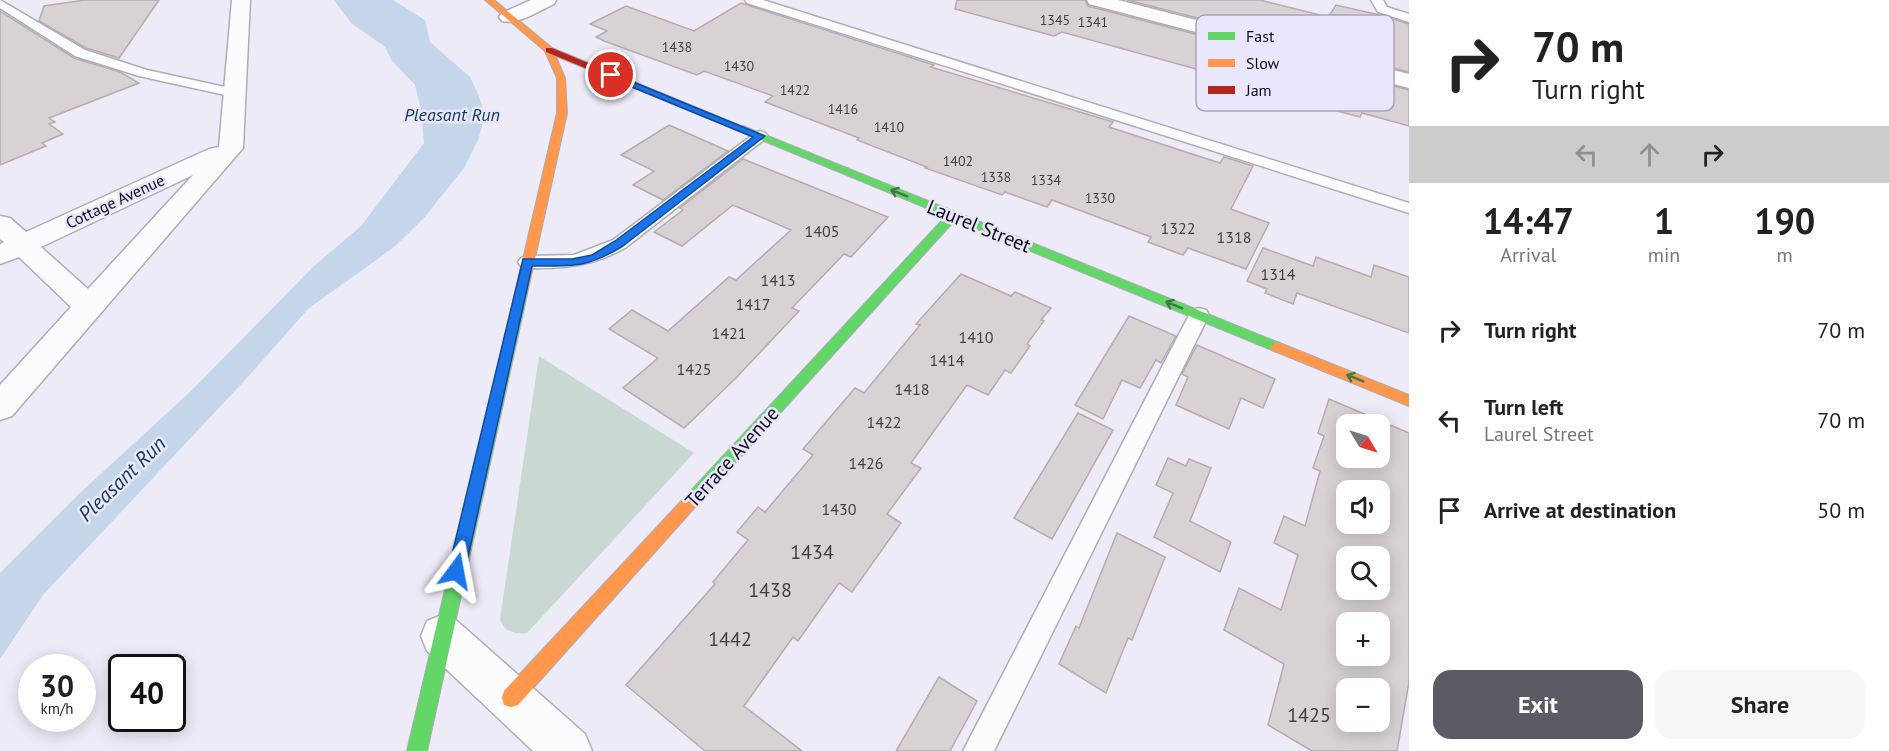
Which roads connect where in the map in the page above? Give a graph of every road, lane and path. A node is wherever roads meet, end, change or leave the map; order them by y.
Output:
1 (241, 0) edge
2 (489, 0) edge
3 (547, 0) edge
4 (751, 0) edge
5 (1096, 0) edge
6 (1377, 0) edge
7 (0, 3) edge
8 (509, 17) junction
9 (1409, 18) edge
10 (1196, 26) edge
11 (549, 50) junction
12 (1394, 77) edge
13 (1409, 81) edge
14 (234, 93) junction
15 (760, 136) junction
16 (231, 148) junction
17 (1409, 208) edge
18 (953, 215) junction
19 (0, 224) edge
20 (11, 250) edge
21 (527, 262) junction
22 (90, 307) junction
23 (1198, 315) junction
24 (1409, 400) edge
25 (0, 407) edge
26 (442, 636) junction
27 (511, 698) junction
28 (417, 751) edge
29 (568, 751) edge
30 (978, 751) edge

1 - 14 street
2 - 8 street
3 - 8 street
4 - 17 lane
5 - 10 street
6 - 9 lane
7 - 14 lane
8 - 11 street
11 - 15 street, Laurel Street
11 - 21 street
12 - 13 street
14 - 16 street
18 -> 15 street, Laurel Street
15 - 21 lane
16 - 20 street, Cottage Avenue
16 - 22 street
23 -> 18 street, Laurel Street
18 - 27 street, Terrace Avenue
19 - 20 street
20 - 22 street
21 - 26 street
22 - 25 street
24 -> 23 street, Laurel Street
23 - 30 lane
26 - 27 street
26 - 28 street
27 - 29 street

